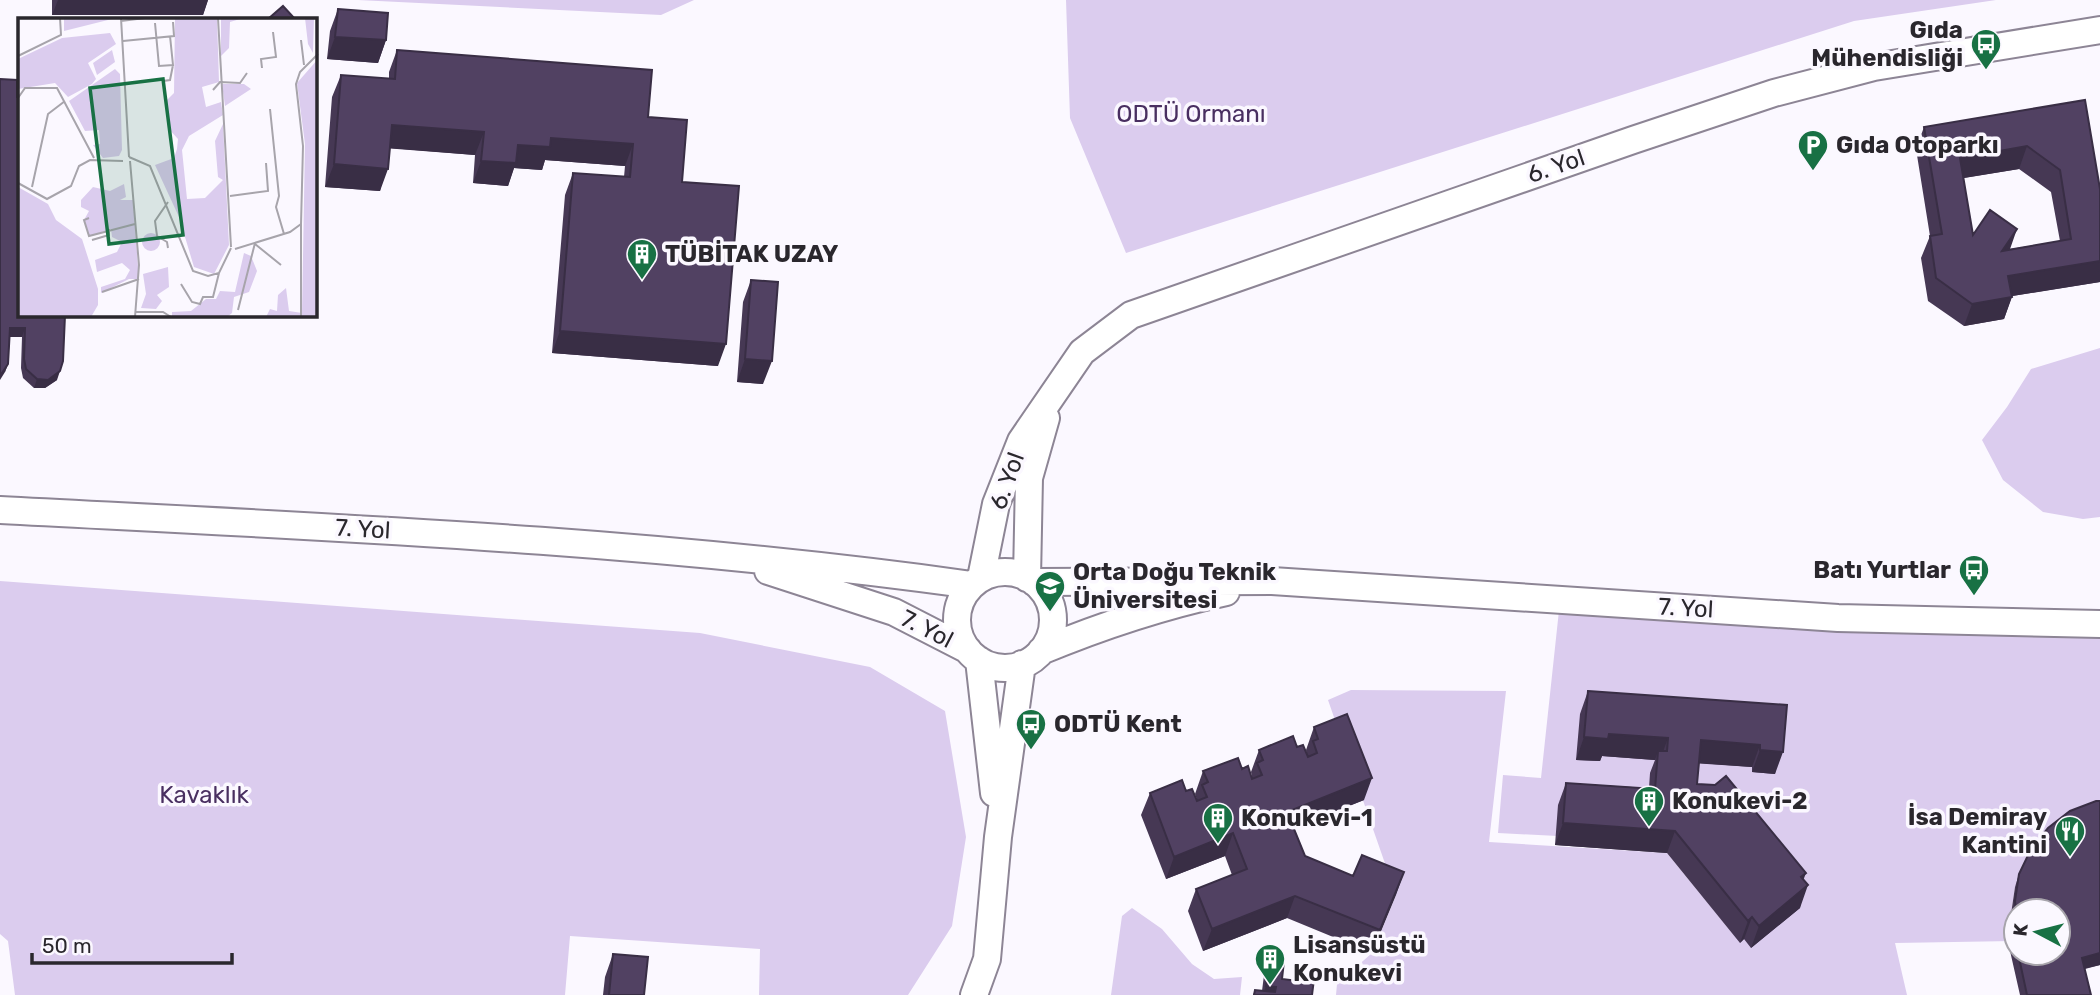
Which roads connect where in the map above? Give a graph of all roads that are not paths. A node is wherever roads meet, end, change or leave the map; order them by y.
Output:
1 (2100, 30) edge
2 (1054, 393) junction
3 (0, 510) edge
4 (726, 557) junction
5 (1030, 580) junction
6 (1272, 581) junction
7 (977, 582) junction
8 (2100, 624) edge
9 (973, 655) junction
10 (1032, 657) junction
11 (998, 837) junction
12 (974, 995) edge

1 - 2 street, 6. Yol
2 - 5 street, 6. Yol
2 - 7 street, 6. Yol
3 - 4 street, 7. Yol
4 - 7 street, 7. Yol
4 - 9 street, 7. Yol
5 - 6 street, 7. Yol
5 - 7 street, 7. Yol
5 - 10 street
6 - 8 street, 7. Yol
6 - 10 street, 7. Yol
7 - 9 street, 7. Yol
9 - 10 street, 7. Yol
9 - 11 street
10 - 11 street
11 - 12 street

